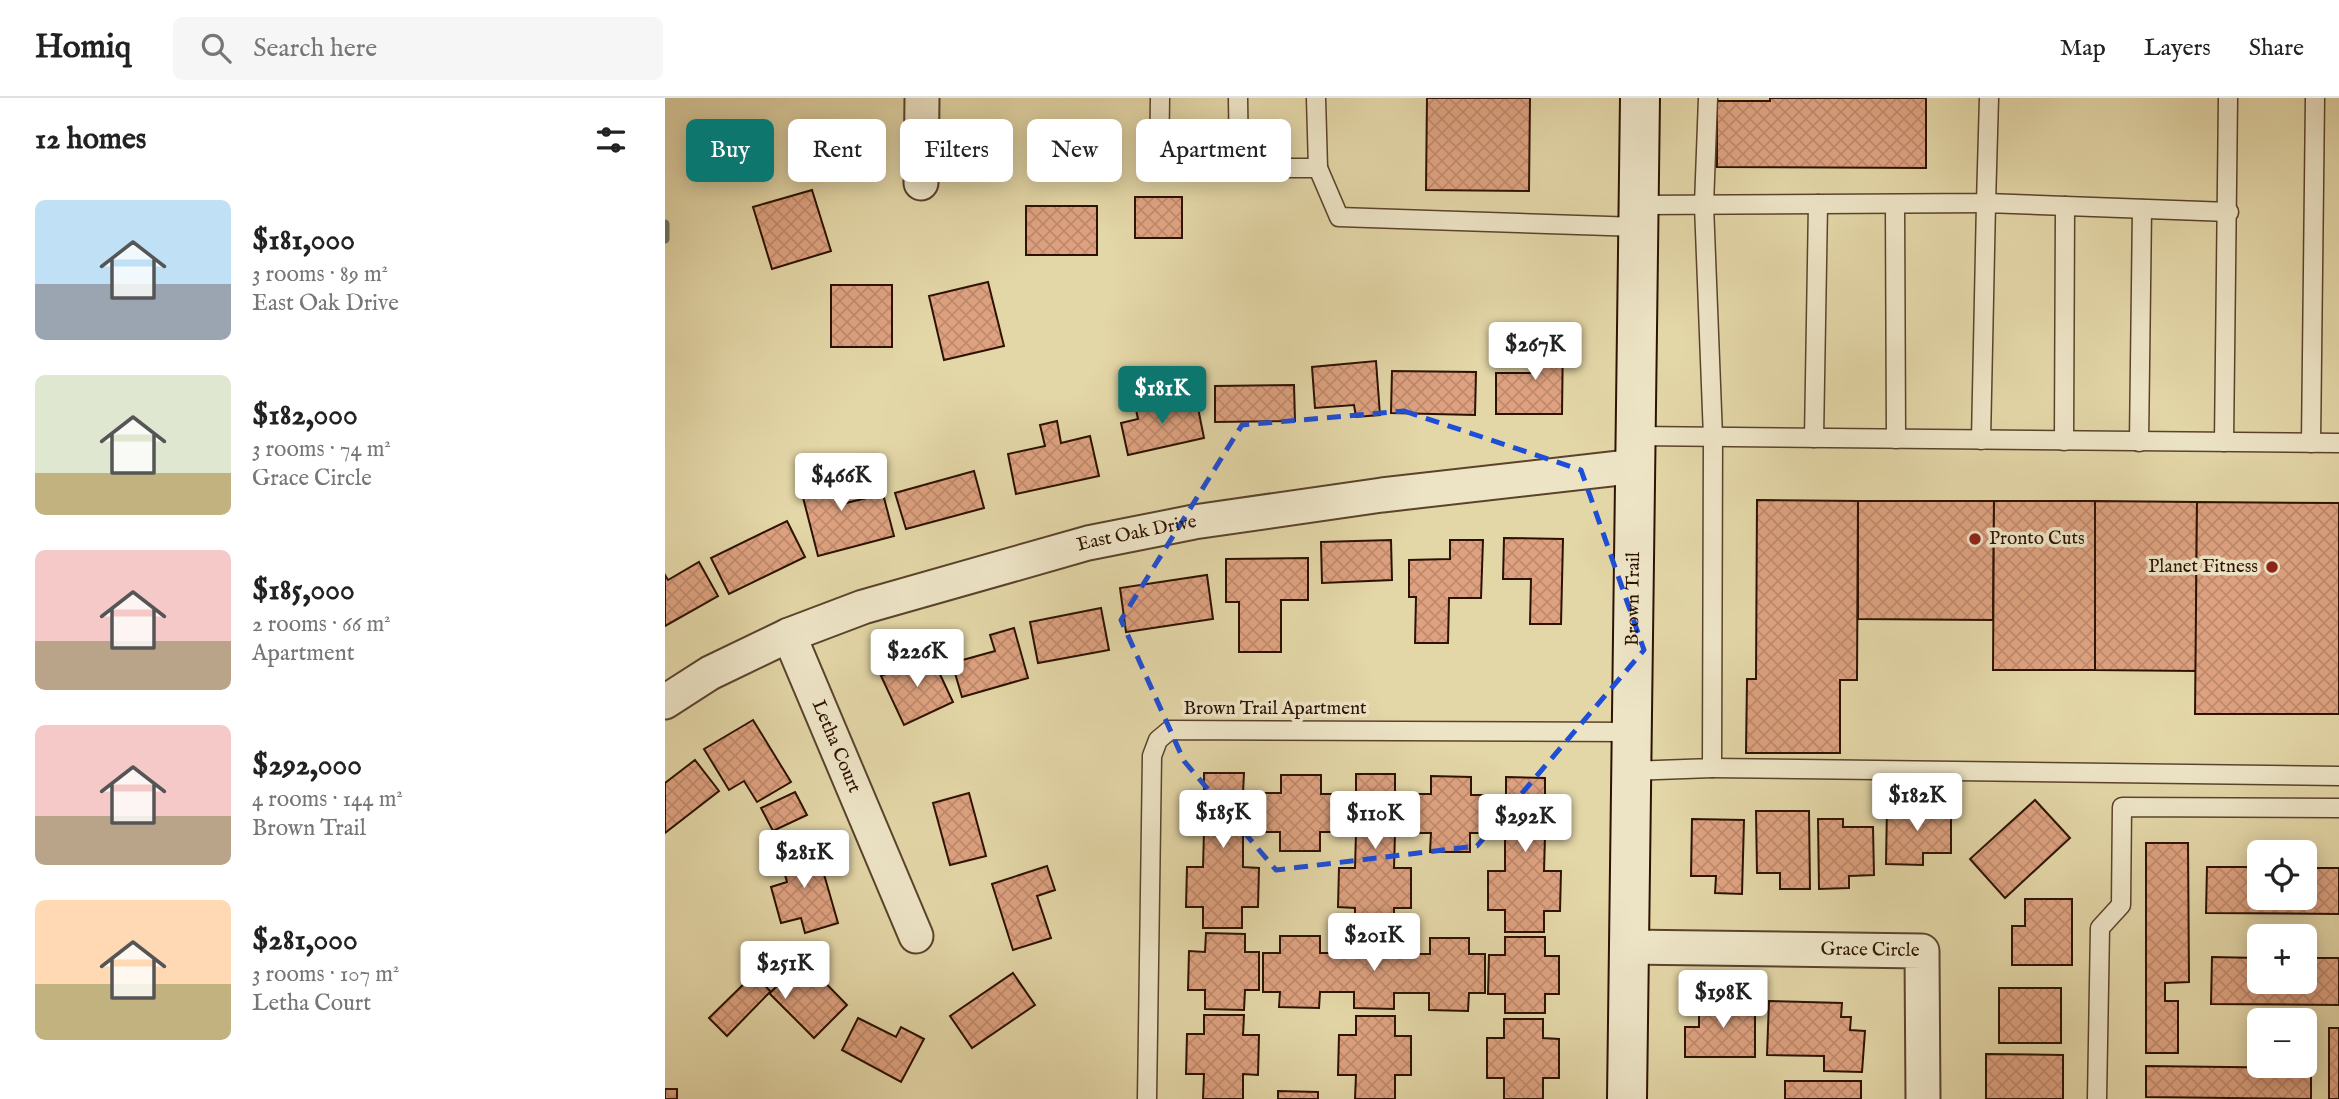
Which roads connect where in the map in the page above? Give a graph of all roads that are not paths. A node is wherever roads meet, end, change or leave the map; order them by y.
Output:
1 (922, 98) edge
2 (1160, 98) edge
3 (1238, 98) edge
4 (1316, 98) edge
5 (1640, 98) edge
6 (1707, 98) edge
7 (1989, 98) edge
8 (2228, 98) edge
9 (2315, 98) edge
10 (1160, 119) edge
11 (1238, 119) edge
12 (1291, 168) edge
13 (1318, 168) junction
14 (922, 183) dead end
15 (1986, 203) junction
16 (1818, 204) junction
17 (1895, 204) junction
18 (1704, 205) junction
19 (2065, 206) junction
20 (2142, 209) junction
21 (2229, 212) junction
22 (1639, 216) junction
23 (1713, 437) junction
24 (1814, 438) junction
25 (1896, 439) junction
26 (1981, 440) junction
27 (2064, 441) junction
28 (2139, 442) junction
29 (2224, 442) junction
30 (2311, 443) junction
31 (2339, 443) edge
32 (1637, 451) junction
33 (789, 635) junction
34 (665, 702) edge
35 (1630, 732) junction
36 (1712, 768) junction
37 (1630, 771) junction
38 (2339, 776) edge
39 (2339, 808) edge
40 (916, 936) dead end
41 (1627, 947) junction
42 (1147, 1099) edge
43 (1627, 1099) edge
44 (1923, 1099) edge
45 (2098, 1099) edge

1 - 14 street
2 - 10 lane
3 - 11 lane
4 - 13 lane
5 - 22 main road, Brown Trail
6 - 18 lane
7 - 15 lane
8 - 21 lane
9 - 30 lane
12 - 13 lane
13 - 22 lane
15 - 17 lane
15 - 19 lane
15 - 26 lane
16 - 17 lane
16 - 18 lane
16 - 24 lane
17 - 25 lane
18 - 22 lane
18 - 23 lane
19 - 20 lane
19 - 27 lane
20 - 21 lane
20 - 28 lane
21 - 29 lane
22 - 32 main road, Brown Trail
23 - 24 lane
23 - 32 lane
23 - 36 lane
24 - 25 lane
25 - 26 lane
26 - 27 lane
27 - 28 lane
28 - 29 lane
29 - 30 lane
30 - 31 lane
32 - 33 street, East Oak Drive
32 - 35 main road, Brown Trail
33 - 34 street, East Oak Drive
33 - 40 street, Letha Court
35 - 37 main road, Brown Trail
35 - 42 lane, Brown Trail Apartment
36 - 37 lane
36 - 38 lane
37 - 41 main road, Brown Trail
39 - 45 lane
41 - 43 main road, Brown Trail
41 - 44 street, Grace Circle

